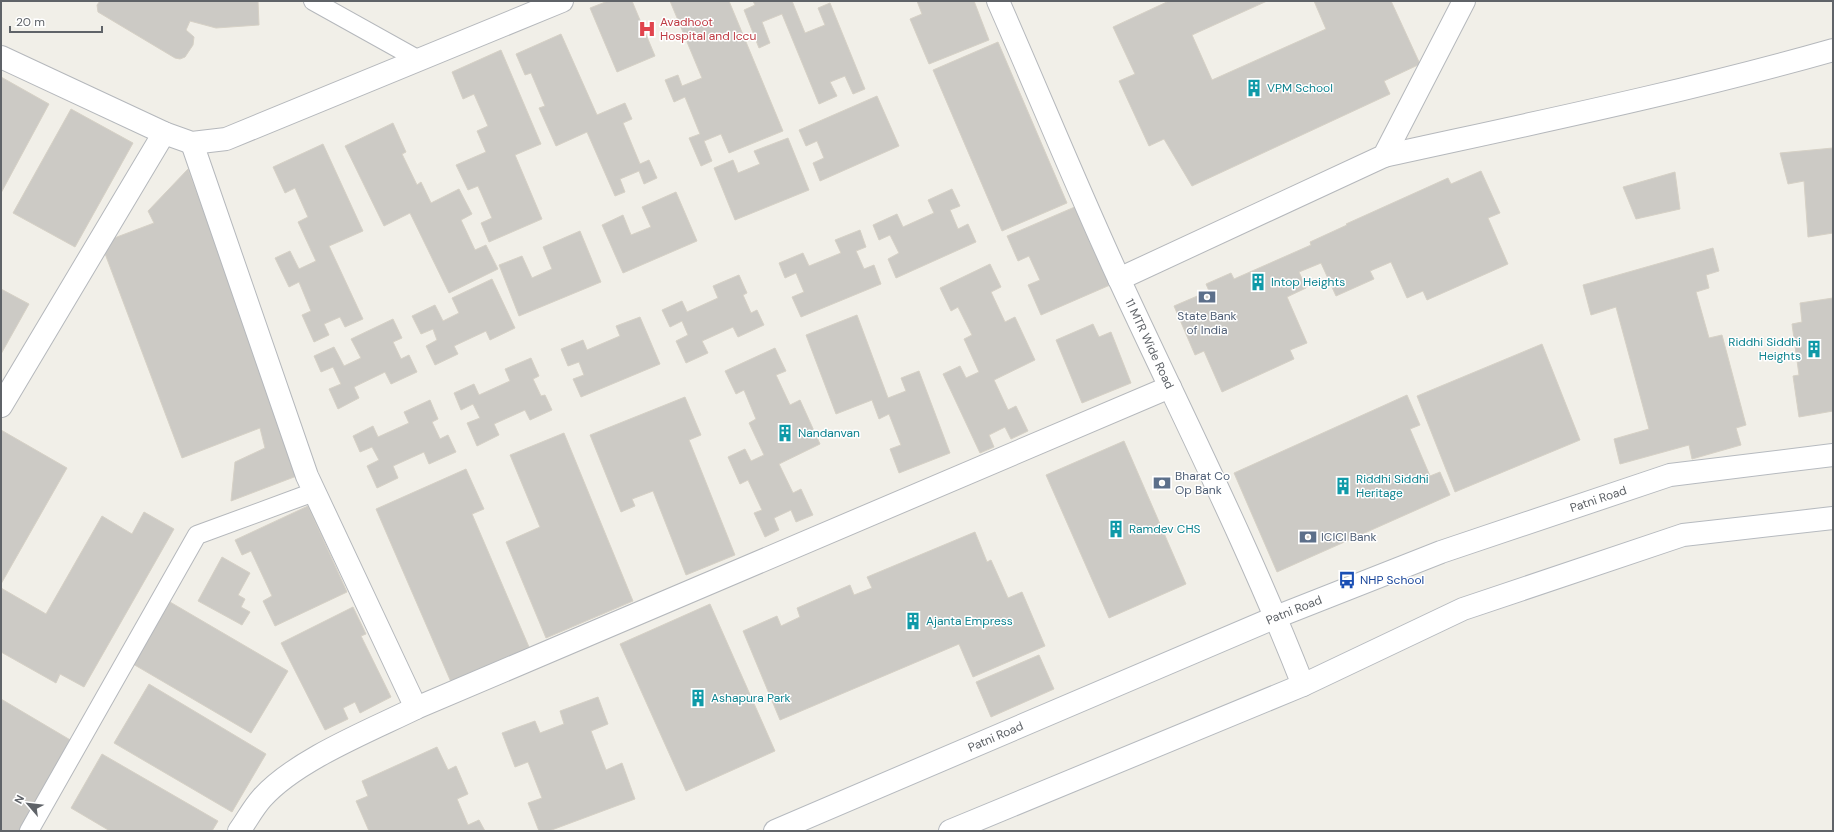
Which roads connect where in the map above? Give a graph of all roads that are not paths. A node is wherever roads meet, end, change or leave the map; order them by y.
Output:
1 (313, 1) edge
2 (562, 1) edge
3 (998, 1) edge
4 (1464, 1) edge
5 (1833, 50) edge
6 (1, 57) edge
7 (419, 60) junction
8 (164, 133) junction
9 (192, 143) junction
10 (1384, 156) junction
11 (1119, 279) junction
12 (1170, 387) junction
13 (3, 399) edge
14 (1833, 455) edge
15 (314, 492) junction
16 (1833, 518) edge
17 (1276, 617) junction
18 (1304, 685) junction
19 (416, 708) junction
20 (29, 831) edge
21 (239, 831) edge
22 (774, 831) edge
23 (950, 831) edge

1 - 7 lane
2 - 7 street
3 - 11 street, 11 MTR Wide Road
4 - 10 street
5 - 10 street
6 - 8 street
7 - 9 street
8 - 9 street
8 - 13 street
9 - 15 street
10 - 11 street
11 - 12 street, 11 MTR Wide Road
12 - 17 street, 11 MTR Wide Road
12 - 19 street
14 - 17 street, Patni Road
15 - 19 street
15 - 20 lane
16 - 18 street
17 - 18 street, 11 MTR Wide Road
17 - 22 street, Patni Road
18 - 23 street
19 - 21 street

